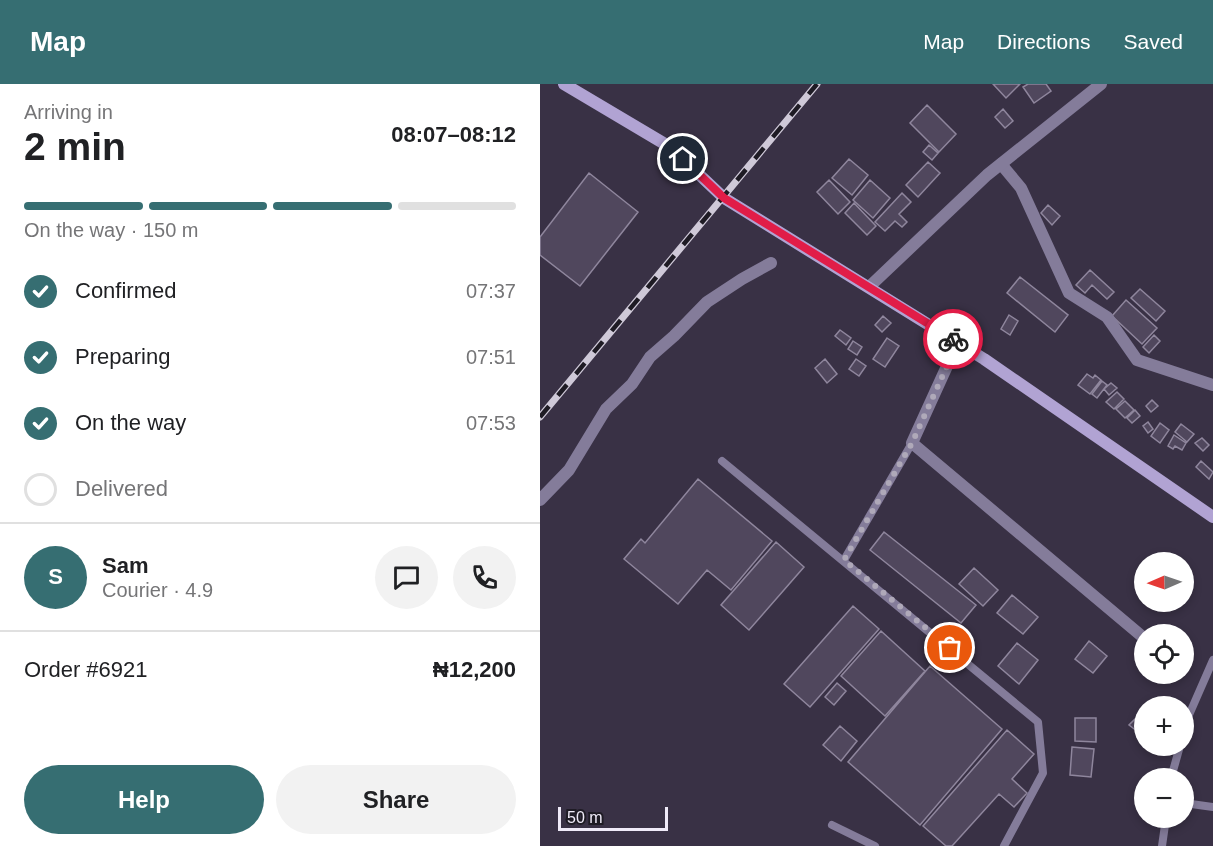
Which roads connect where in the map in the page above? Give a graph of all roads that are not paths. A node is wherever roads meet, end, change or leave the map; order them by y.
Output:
1 (564, 84) edge
2 (1101, 84) edge
3 (1000, 164) junction
4 (771, 263) dead end
5 (869, 287) junction
6 (958, 342) junction
7 (1213, 385) edge
8 (912, 443) junction
9 (722, 461) dead end
10 (540, 501) edge
11 (1213, 517) edge
12 (844, 560) junction
13 (1134, 630) edge
14 (1213, 660) edge
15 (1194, 705) edge
16 (1194, 804) edge
17 (1213, 807) edge
18 (832, 825) dead end
19 (1165, 828) edge
20 (875, 846) edge
21 (1004, 846) edge
22 (1162, 846) edge

1 - 5 main road
2 - 3 street
3 - 5 street
3 - 7 street
4 - 10 street
5 - 6 main road
6 - 8 street
6 - 11 main road
8 - 12 lane
8 - 13 street
9 - 12 lane
12 - 21 lane
14 - 15 lane
16 - 17 lane
18 - 20 lane
19 - 22 lane

